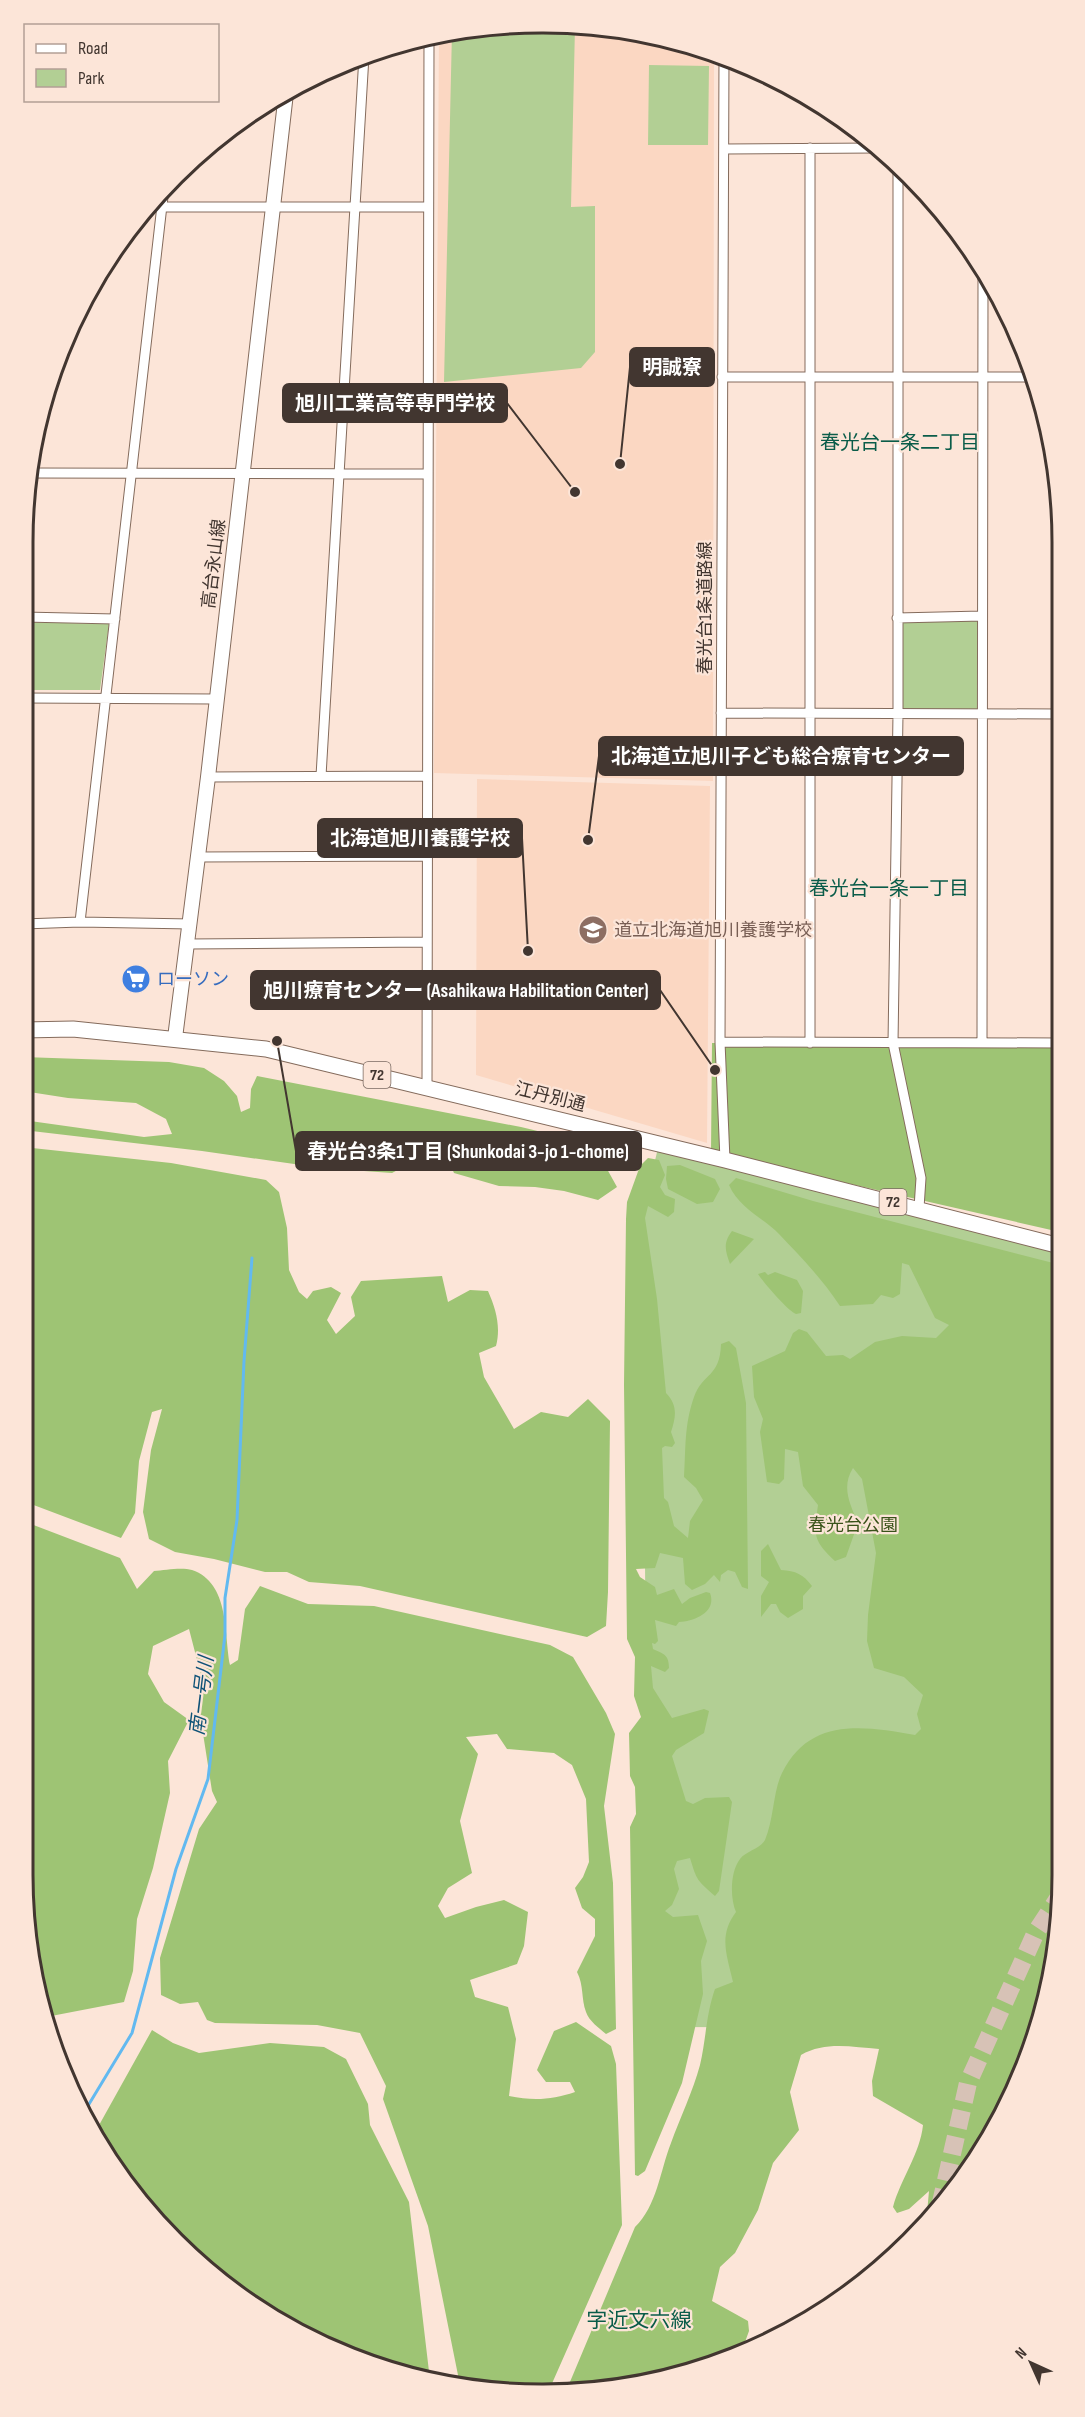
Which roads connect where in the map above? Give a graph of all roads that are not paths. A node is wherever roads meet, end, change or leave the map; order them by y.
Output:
1 (429, 46) edge
2 (363, 66) edge
3 (724, 67) edge
4 (285, 103) edge
5 (810, 148) junction
6 (865, 148) edge
7 (724, 149) junction
8 (898, 177) edge
9 (162, 203) edge
10 (272, 205) junction
11 (162, 207) junction
12 (353, 207) junction
13 (428, 207) junction
14 (983, 286) edge
15 (809, 376) junction
16 (898, 376) junction
17 (722, 377) junction
18 (983, 377) junction
19 (1024, 377) edge
20 (38, 473) edge
21 (131, 473) junction
22 (243, 473) junction
23 (339, 473) junction
24 (428, 474) junction
25 (982, 616) junction
26 (33, 617) edge
27 (897, 618) junction
28 (115, 619) junction
29 (33, 698) edge
30 (106, 698) junction
31 (216, 699) junction
32 (722, 713) junction
33 (810, 713) junction
34 (898, 714) junction
35 (982, 714) junction
36 (1052, 714) edge
37 (321, 776) junction
38 (427, 776) junction
39 (208, 777) junction
40 (427, 856) junction
41 (198, 858) junction
42 (80, 922) junction
43 (33, 924) edge
44 (191, 924) junction
45 (427, 942) junction
46 (188, 944) junction
47 (33, 1030) edge
48 (175, 1038) junction
49 (720, 1042) junction
50 (810, 1043) junction
51 (892, 1043) junction
52 (982, 1043) junction
53 (1052, 1043) edge
54 (427, 1087) junction
55 (725, 1160) junction
56 (919, 1208) junction
57 (1052, 1244) edge

1 - 13 street
2 - 12 street
3 - 7 street, 春光台1条道路線
4 - 10 street, 高台永山線
5 - 6 street
5 - 7 street
5 - 15 street
7 - 17 street, 春光台1条道路線
8 - 16 street
9 - 11 street
10 - 11 street
10 - 12 street
10 - 22 street, 高台永山線
11 - 21 street
12 - 13 street
12 - 23 street
13 - 24 street
14 - 18 street
15 - 16 street
15 - 17 street
15 - 33 street
16 - 18 street
16 - 27 street
17 - 32 street, 春光台1条道路線
18 - 19 street
18 - 25 street
20 - 21 street
21 - 22 street
21 - 28 street
22 - 23 street
22 - 31 street, 高台永山線
23 - 24 street
23 - 37 street
24 - 38 street
25 - 27 street
25 - 35 street
26 - 28 street
27 - 34 street
28 - 30 street
29 - 30 street
30 - 31 street
30 - 42 street
31 - 39 street, 高台永山線
32 - 33 street
32 - 49 street, 春光台1条道路線
33 - 34 street
33 - 50 street
34 - 35 street
34 - 51 street
35 - 36 street
35 - 52 street
37 - 38 street
37 - 39 street
38 - 40 street
39 - 41 street, 高台永山線
40 - 41 street
40 - 45 street
41 - 44 street, 高台永山線
42 - 43 street
42 - 44 street
44 - 46 street, 高台永山線
45 - 46 street
45 - 54 street
46 - 48 street, 高台永山線
47 - 48 main road, 江丹別通 / 72
48 - 54 main road, 江丹別通 / 72
49 - 50 street
49 - 55 street, 春光台1条道路線
50 - 51 street
51 - 52 street
51 - 56 street
52 - 53 street
54 - 55 main road, 江丹別通 / 72
55 - 56 main road, 江丹別通 / 72
56 - 57 main road, 江丹別通 / 72

